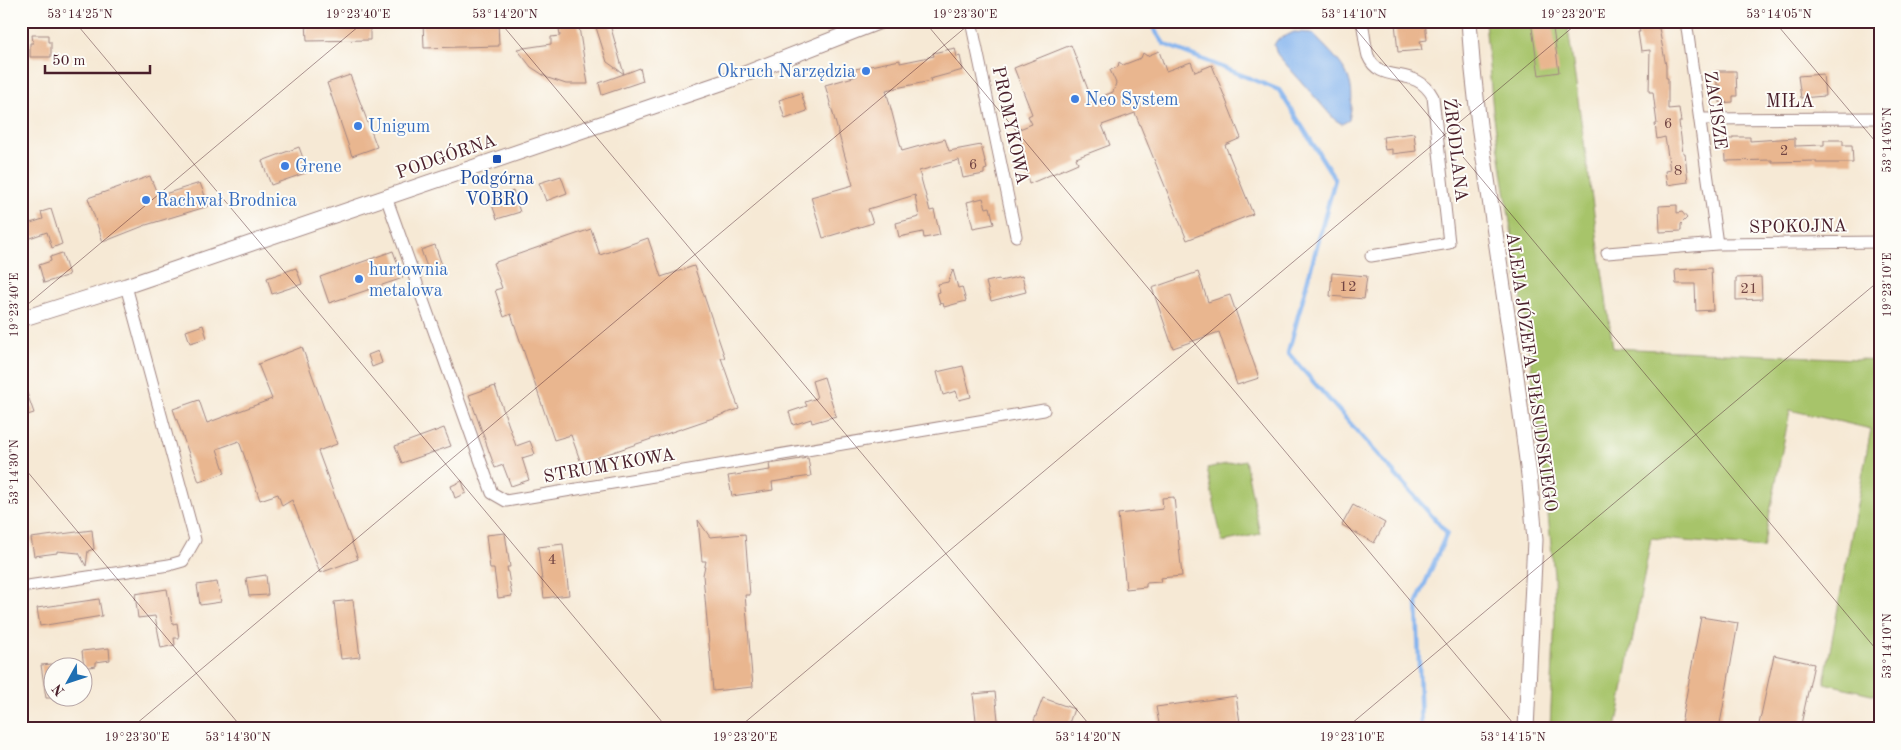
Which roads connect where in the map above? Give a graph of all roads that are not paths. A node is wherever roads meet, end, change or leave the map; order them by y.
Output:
1 (880, 21) edge
2 (971, 21) edge
3 (1362, 21) edge
4 (1469, 21) edge
5 (1686, 21) edge
6 (1700, 118) junction
7 (1880, 118) edge
8 (386, 197) junction
9 (1016, 236) dead end
10 (1880, 242) edge
11 (1717, 244) junction
12 (1607, 253) dead end
13 (1371, 256) dead end
14 (126, 286) junction
15 (21, 319) edge
16 (1044, 410) dead end
17 (21, 587) edge
18 (1526, 729) edge

1 - 8 main road, PODGÓRNA
2 - 9 street, PROMYKOWA
3 - 13 street, ŹRÓDLANA
4 - 18 main road, ALEJA JÓZEFA PIŁSUDSKIEGO
5 - 6 street, ZACISZE
6 - 7 street, MIŁA
6 - 11 street, ZACISZE
8 - 14 main road, PODGÓRNA
8 - 16 street, STRUMYKOWA
10 - 11 street, SPOKOJNA
11 - 12 street, SPOKOJNA
14 - 15 main road, PODGÓRNA
14 - 17 street

